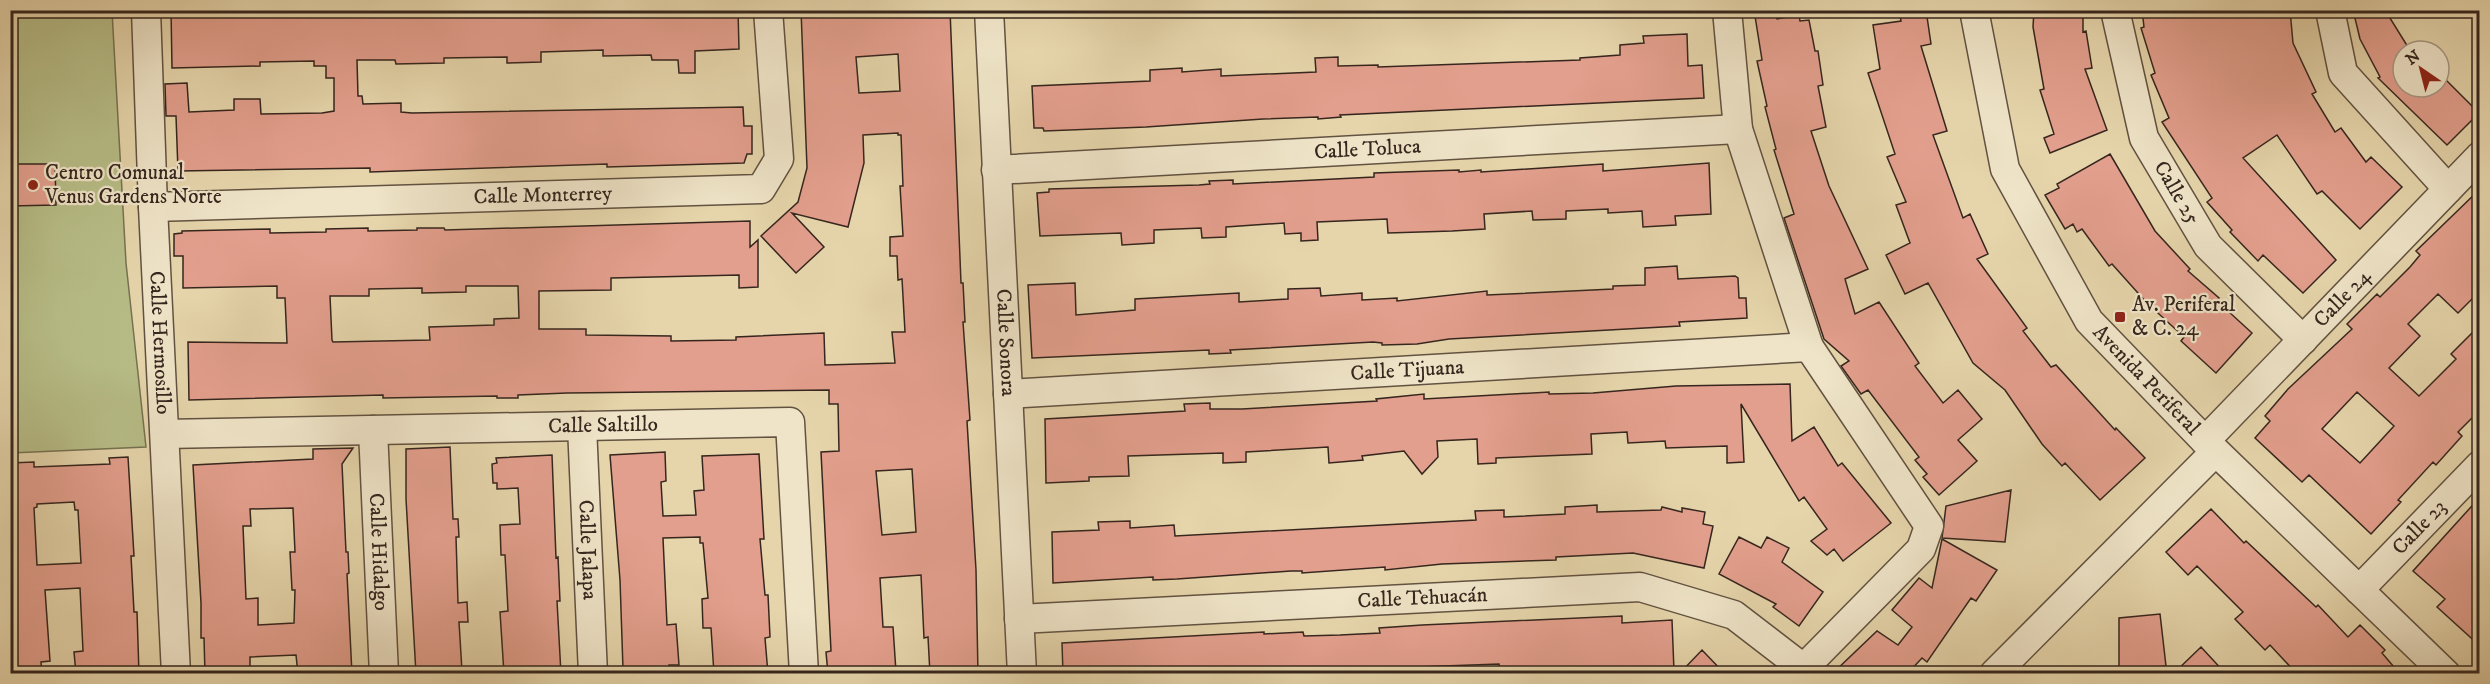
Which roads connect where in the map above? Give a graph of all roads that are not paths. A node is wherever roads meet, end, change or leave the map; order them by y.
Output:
1 (146, 10) edge
2 (988, 10) edge
3 (1727, 10) edge
4 (1974, 10) edge
5 (2115, 10) edge
6 (2330, 10) edge
7 (768, 16) edge
8 (1738, 129) junction
9 (2480, 156) edge
10 (996, 170) junction
11 (2448, 189) junction
12 (153, 207) junction
13 (2303, 340) junction
14 (1809, 347) junction
15 (1008, 394) junction
16 (582, 426) junction
17 (373, 430) junction
18 (165, 434) junction
19 (2210, 446) junction
20 (2480, 465) edge
21 (2359, 590) junction
22 (1019, 619) junction
23 (1801, 671) edge
24 (176, 674) edge
25 (384, 674) edge
26 (593, 674) edge
27 (804, 674) edge
28 (1022, 674) edge
29 (1994, 674) edge
30 (2446, 674) edge

1 - 12 street, Calle Hermosillo
2 - 10 street, Calle Sonora
3 - 8 street
4 - 19 street, Avenida Periferal
5 - 13 street, Calle 25
6 - 11 street
7 - 12 street, Calle Monterrey
8 - 10 street, Calle Toluca
8 - 14 street
9 - 11 street, Calle 24
10 - 15 street, Calle Sonora
11 - 13 street, Calle 24
12 - 18 street, Calle Hermosillo
13 - 19 street, Calle 24
14 - 15 street, Calle Tijuana
14 - 23 street
15 - 22 street, Calle Sonora
16 - 17 street, Calle Saltillo
16 - 26 street, Calle Jalapa
16 - 27 street, Calle Saltillo
17 - 18 street, Calle Saltillo
17 - 25 street, Calle Hidalgo
18 - 24 street, Calle Hermosillo
19 - 21 street, Avenida Periferal
19 - 29 street, Calle 24
20 - 21 street, Calle 23
21 - 30 street, Avenida Periferal
22 - 23 street, Calle Tehuacán
22 - 28 street, Calle Sonora

